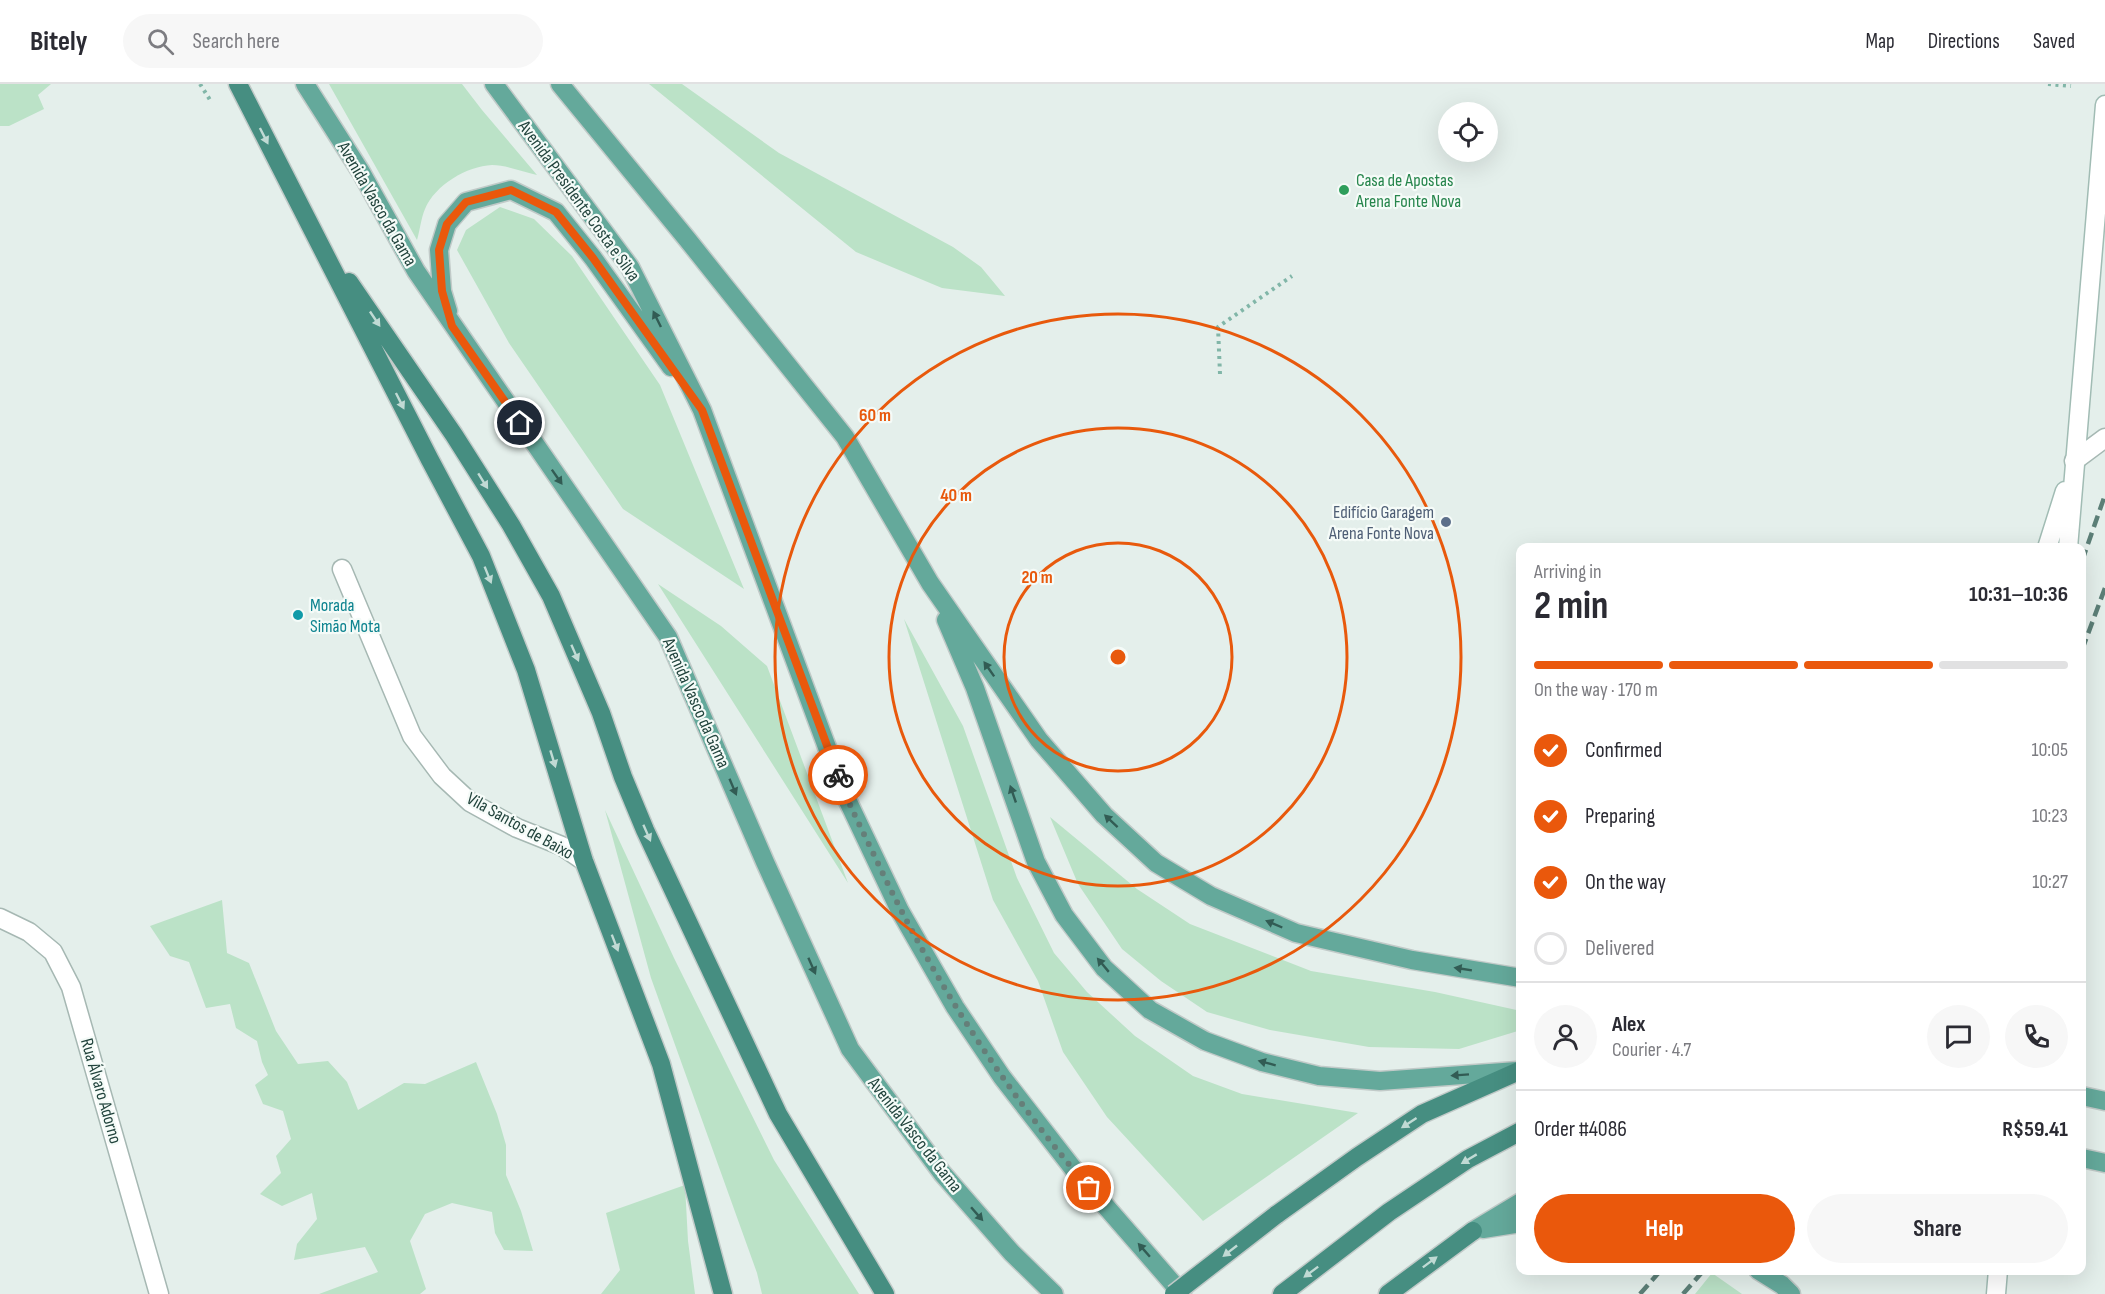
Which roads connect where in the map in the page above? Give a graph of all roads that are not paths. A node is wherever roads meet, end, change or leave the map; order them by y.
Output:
1 (238, 84) edge
2 (305, 84) edge
3 (494, 84) edge
4 (560, 84) edge
5 (2105, 105) edge
6 (306, 218) junction
7 (452, 326) junction
8 (702, 410) junction
9 (2105, 438) edge
10 (2074, 461) junction
11 (2049, 543) edge
12 (2068, 543) edge
13 (342, 569) dead end
14 (930, 583) junction
15 (584, 861) junction
16 (0, 918) edge
17 (1516, 977) edge
18 (1516, 1070) edge
19 (1516, 1072) edge
20 (2086, 1097) edge
21 (2105, 1101) edge
22 (1516, 1134) edge
23 (2086, 1159) edge
24 (2105, 1163) edge
25 (1516, 1205) edge
26 (1516, 1224) edge
27 (1473, 1231) junction
28 (1766, 1275) edge
29 (1998, 1275) edge
30 (159, 1294) edge
31 (723, 1294) edge
32 (885, 1294) edge
33 (1054, 1294) edge
34 (1174, 1294) edge
35 (1182, 1294) edge
36 (1282, 1294) edge
37 (1388, 1294) edge
38 (1791, 1294) edge
39 (1996, 1294) edge

1 -> 6 highway
2 - 7 main road, Avenida Vasco da Gama
8 -> 3 main road, Avenida Presidente Costa e Silva
4 - 14 main road
5 - 10 street
6 -> 15 highway
6 -> 32 highway
7 - 8 main road
7 -> 33 main road, Avenida Vasco da Gama
35 -> 8 main road, Avenida Presidente Costa e Silva
9 - 10 street
10 - 11 street
10 - 12 street
13 - 15 street, Vila Santos de Baixo
17 -> 14 main road
18 -> 14 main road
15 -> 31 highway
16 - 30 street, Rua Álvaro Adorno
19 -> 34 highway, bridge
20 - 21 main road
22 -> 36 highway
23 - 24 main road
25 - 27 main road
26 - 27 main road
37 -> 27 highway
28 - 38 main road
29 - 39 street

